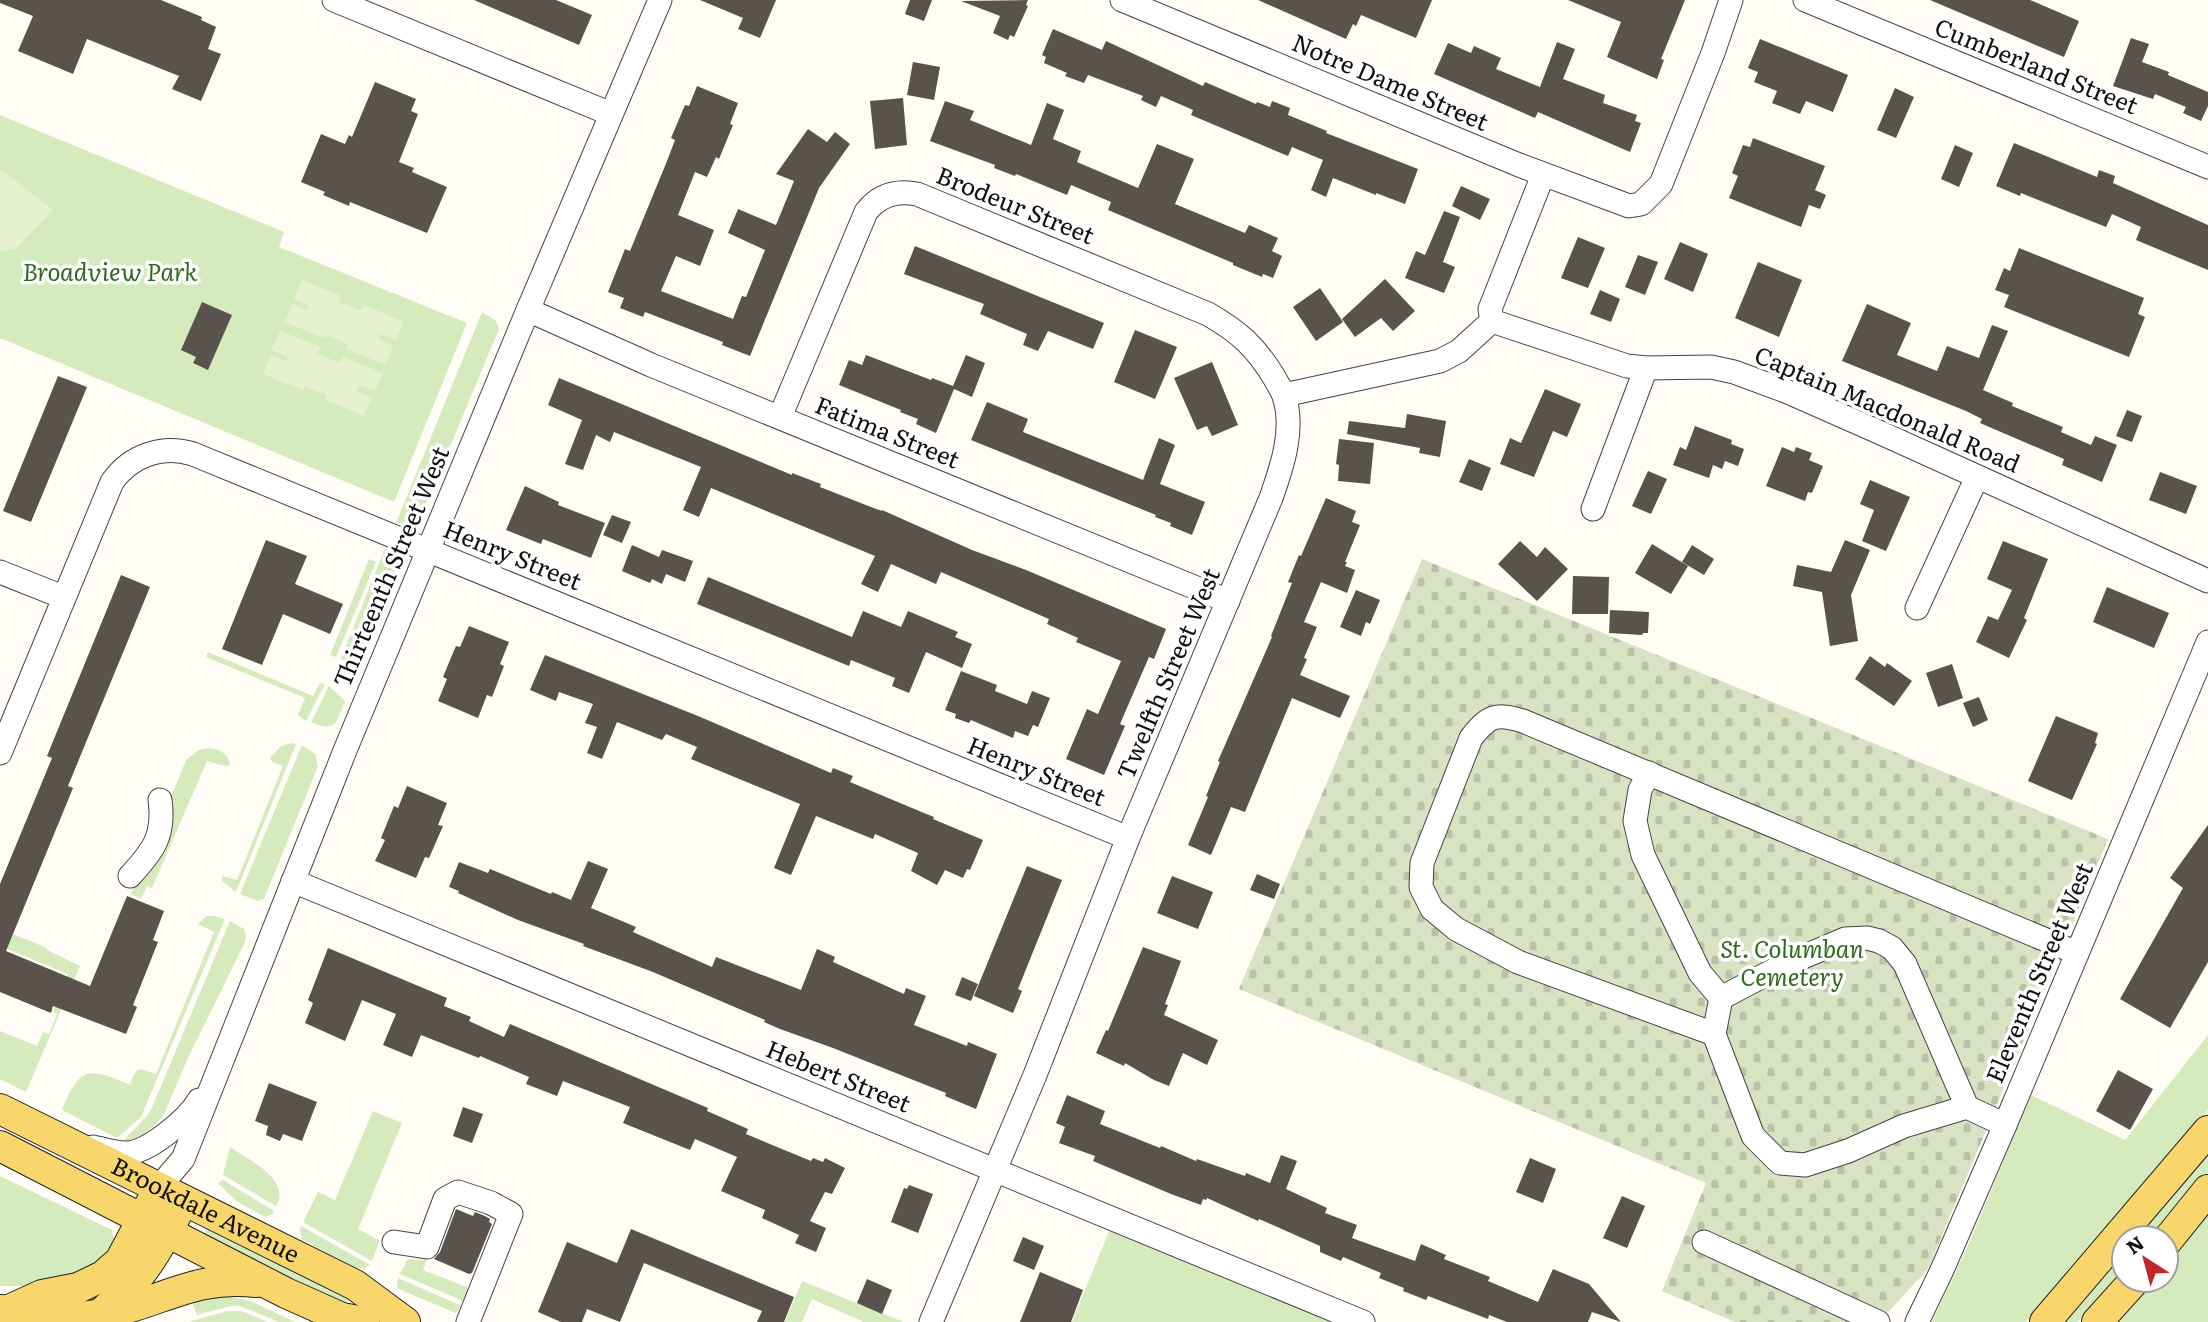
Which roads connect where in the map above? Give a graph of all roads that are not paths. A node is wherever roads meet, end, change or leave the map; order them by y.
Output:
1 (334, 0) edge
2 (660, 0) edge
3 (1122, 0) edge
4 (1731, 0) edge
5 (1805, 0) edge
6 (611, 114) junction
7 (2208, 167) edge
8 (1543, 175) junction
9 (528, 310) junction
10 (1492, 321) junction
11 (1646, 368) junction
12 (1284, 395) junction
13 (780, 417) junction
14 (1977, 477) junction
15 (1592, 509) dead end
16 (429, 550) junction
17 (0, 572) edge
18 (2208, 581) edge
19 (63, 597) junction
20 (1228, 601) junction
21 (1917, 608) dead end
22 (2208, 642) edge
23 (0, 753) edge
24 (1649, 773) junction
25 (160, 800) dead end
26 (1128, 838) junction
27 (130, 876) dead end
28 (293, 881) junction
29 (2077, 953) junction
30 (1721, 998) junction
31 (1714, 1034) junction
32 (221, 1062) junction
33 (1967, 1107) junction
34 (0, 1109) edge
35 (2005, 1125) junction
36 (2208, 1131) edge
37 (67, 1141) junction
38 (0, 1146) edge
39 (994, 1170) junction
40 (2208, 1190) edge
41 (171, 1193) junction
42 (155, 1225) junction
43 (2180, 1225) edge
44 (394, 1242) dead end
45 (1704, 1242) dead end
46 (270, 1285) junction
47 (2122, 1294) edge
48 (5, 1310) edge
49 (101, 1315) junction
50 (364, 1322) edge
51 (405, 1322) edge
52 (468, 1322) edge
53 (931, 1322) edge
54 (1363, 1322) edge
55 (1878, 1322) edge
56 (1917, 1322) edge
57 (2045, 1322) edge
58 (2097, 1322) edge

1 - 6 street
2 - 6 street, Thirteenth Street West
3 - 8 street, Notre Dame Street
4 - 8 street, Notre Dame Street
5 - 7 street, Cumberland Street
6 - 9 street, Thirteenth Street West
8 - 10 street
9 - 13 street, Fatima Street
9 - 16 street, Thirteenth Street West
10 - 11 street, Captain Macdonald Road
10 - 12 street
11 - 14 street, Captain Macdonald Road
11 - 15 street
12 - 13 street, Brodeur Street
12 - 20 street, Twelfth Street West
13 - 20 street, Fatima Street
14 - 18 street, Captain Macdonald Road
14 - 21 street
16 - 19 street, Henry Street
16 - 26 street, Henry Street
16 - 28 street, Thirteenth Street West
17 - 19 street
19 - 23 street, Henry Street
20 - 26 street, Twelfth Street West
22 - 29 street, Eleventh Street West
24 - 29 street
24 - 30 street
24 - 31 street
25 - 27 street
26 - 39 street, Twelfth Street West
28 - 32 street, Thirteenth Street West
28 - 39 street, Hebert Street
29 - 35 street, Eleventh Street West
30 - 31 street
30 - 33 street
31 - 33 street
32 - 37 street
32 - 41 street, Thirteenth Street West
33 - 35 street
34 - 37 main road, Brookdale Avenue
35 - 56 street, Eleventh Street West
36 - 57 main road
37 - 41 main road, Brookdale Avenue
38 - 42 main road, Brookdale Avenue
39 - 53 street, Twelfth Street West
39 - 54 street, Hebert Street
40 - 43 main road
41 - 42 main road
41 - 51 main road, Brookdale Avenue
42 - 46 main road, Brookdale Avenue
42 - 48 main road
42 - 49 main road
44 - 52 street
45 - 55 street
46 - 49 main road
46 - 50 main road, Brookdale Avenue
47 - 58 main road
48 - 49 main road

